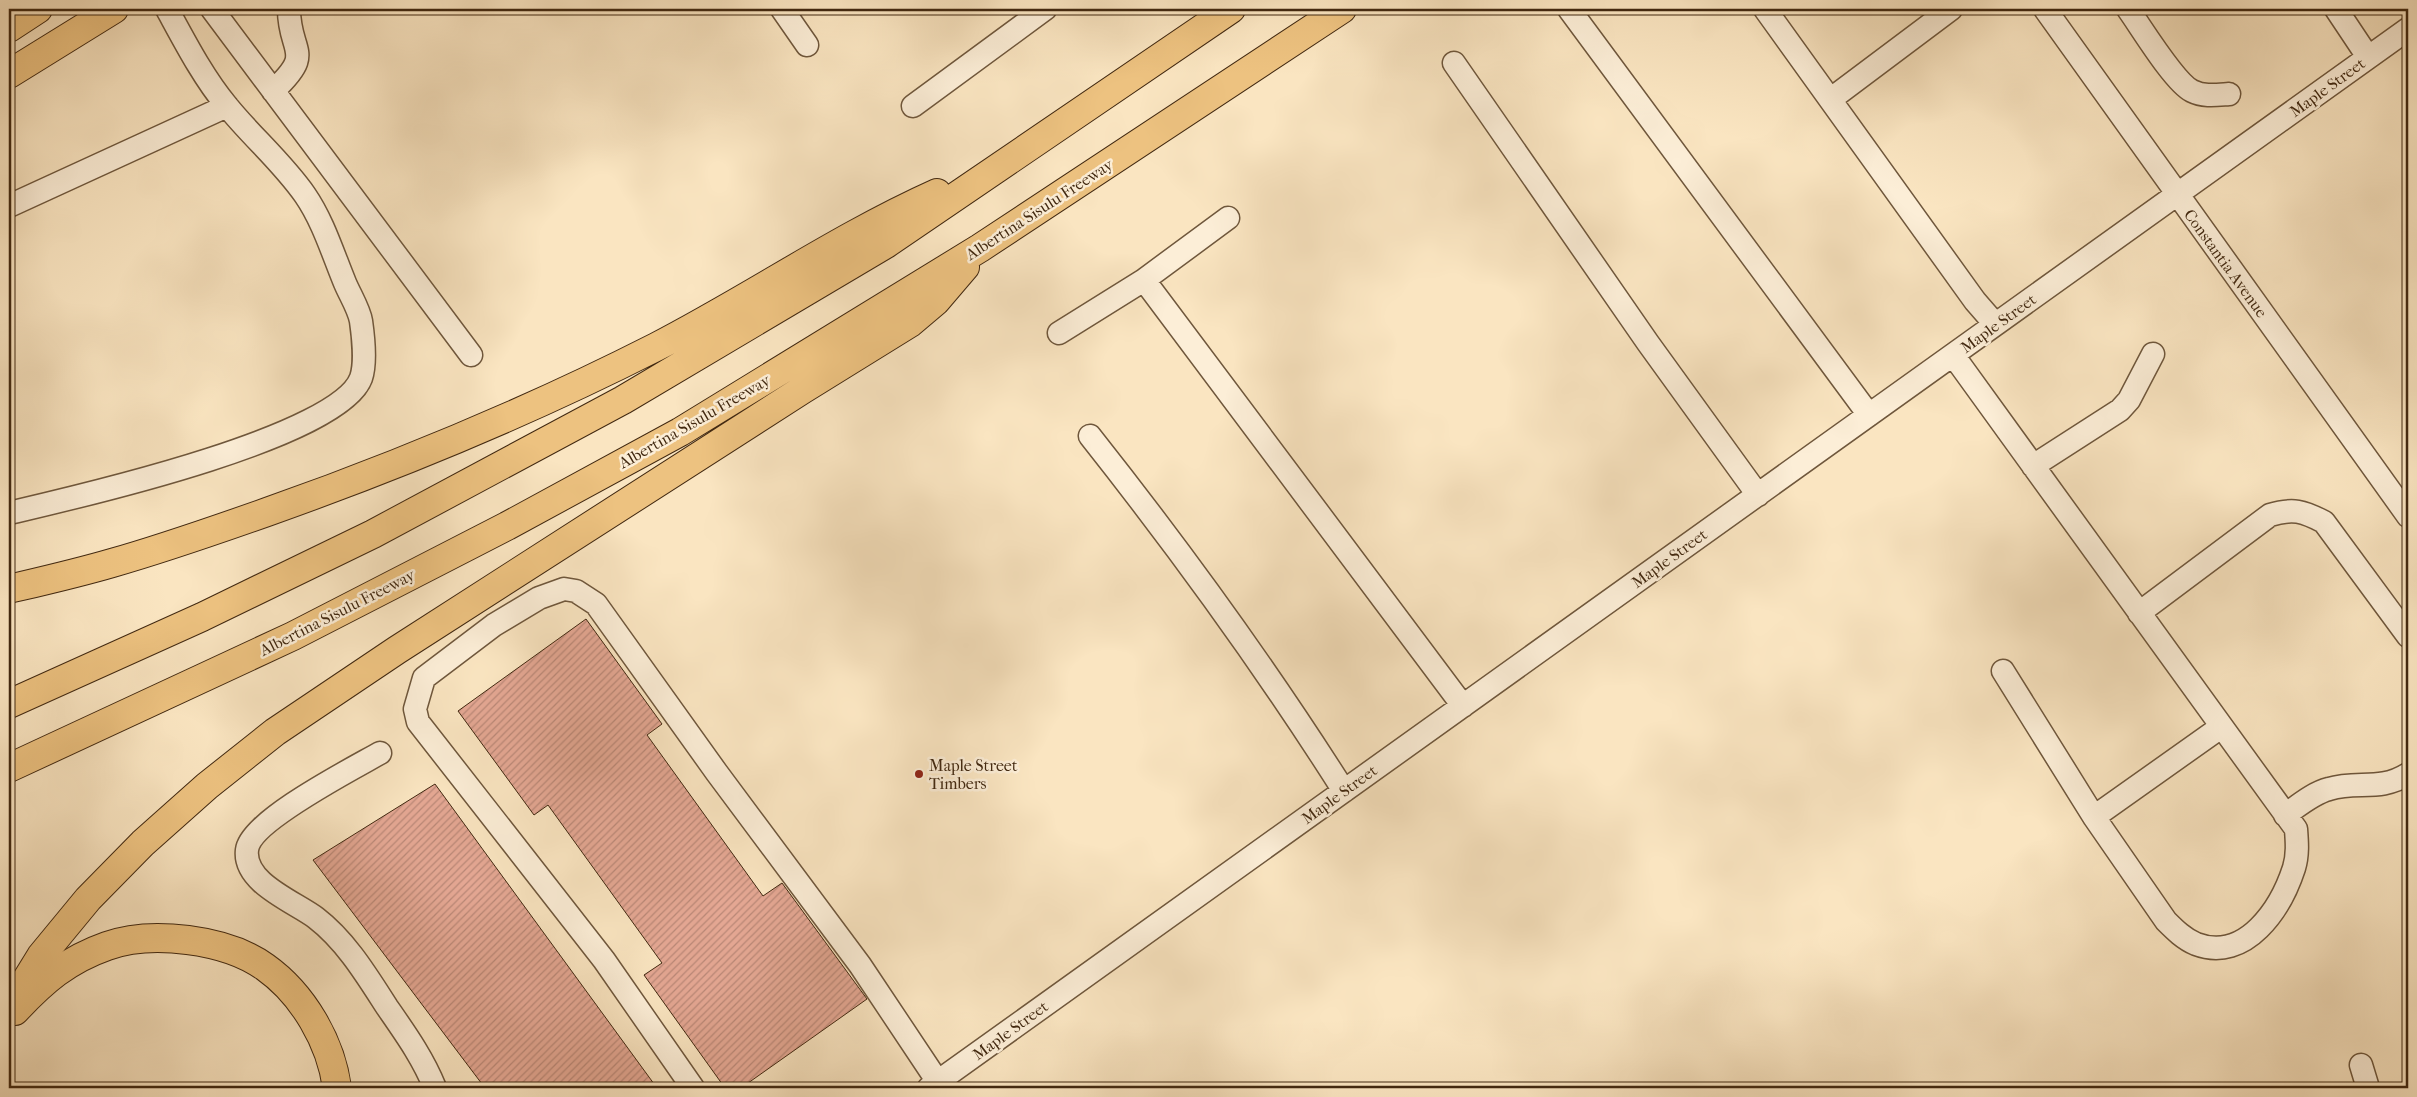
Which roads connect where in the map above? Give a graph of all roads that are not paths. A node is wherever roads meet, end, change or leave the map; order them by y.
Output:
1 (114, 9) edge
2 (167, 9) edge
3 (212, 9) edge
4 (782, 9) edge
5 (1045, 9) edge
6 (1231, 9) edge
7 (1342, 9) edge
8 (1569, 9) edge
9 (1766, 9) edge
10 (1950, 9) edge
11 (2045, 9) edge
12 (2128, 9) edge
13 (35, 10) edge
14 (290, 10) edge
15 (2340, 14) edge
16 (9, 28) edge
17 (2408, 29) edge
18 (808, 45) dead end
19 (2368, 57) junction
20 (1454, 63) dead end
21 (9, 74) edge
22 (273, 91) junction
23 (2230, 94) dead end
24 (1831, 99) junction
25 (227, 106) junction
26 (913, 106) dead end
27 (977, 181) junction
28 (2177, 194) junction
29 (9, 206) edge
30 (1228, 218) dead end
31 (980, 248) junction
32 (1144, 280) junction
33 (1995, 324) junction
34 (1059, 333) dead end
35 (2153, 354) dead end
36 (471, 355) dead end
37 (1953, 355) junction
38 (1869, 415) junction
39 (1090, 436) dead end
40 (2033, 466) junction
41 (1758, 495) junction
42 (9, 513) edge
43 (2408, 516) edge
44 (9, 589) edge
45 (2139, 613) junction
46 (2408, 636) edge
47 (2003, 671) dead end
48 (9, 704) edge
49 (1463, 706) junction
50 (2221, 726) junction
51 (380, 753) dead end
52 (9, 768) edge
53 (2408, 774) edge
54 (1344, 791) junction
55 (2285, 814) junction
56 (2094, 817) junction
57 (9, 1008) edge
58 (9, 1018) edge
59 (2361, 1065) dead end
60 (934, 1085) edge
61 (337, 1088) edge
62 (435, 1088) edge
63 (693, 1088) edge
64 (2368, 1088) edge

1 - 21 main road
2 - 25 street
3 - 22 street
4 - 18 street
5 - 26 street
6 - 27 main road
7 - 31 main road, Albertina Sisulu Freeway
8 - 38 street
9 - 24 street
10 - 24 street
11 - 28 street, Constantia Avenue
12 - 23 street
13 - 16 main road
14 - 22 street
15 - 19 street
17 - 19 street, Maple Street
19 - 28 street, Maple Street
20 - 41 street
22 - 36 street
24 - 33 street
25 - 29 street
25 - 42 street
27 - 44 main road
27 - 48 main road
28 - 33 street, Maple Street
28 - 43 street, Constantia Avenue
30 - 32 street
31 - 52 main road, Albertina Sisulu Freeway
31 - 57 main road
32 - 34 street
32 - 49 street
33 - 37 street, Maple Street
35 - 40 street
37 - 38 street, Maple Street
37 - 40 street
38 - 41 street, Maple Street
39 - 54 street
40 - 45 street
41 - 49 street, Maple Street
45 - 46 street
45 - 50 street
47 - 56 street
49 - 54 street, Maple Street
50 - 55 street
50 - 56 street
51 - 62 street
53 - 55 street
54 - 60 street, Maple Street
55 - 56 street
58 - 61 main road
59 - 64 street
60 - 63 street

